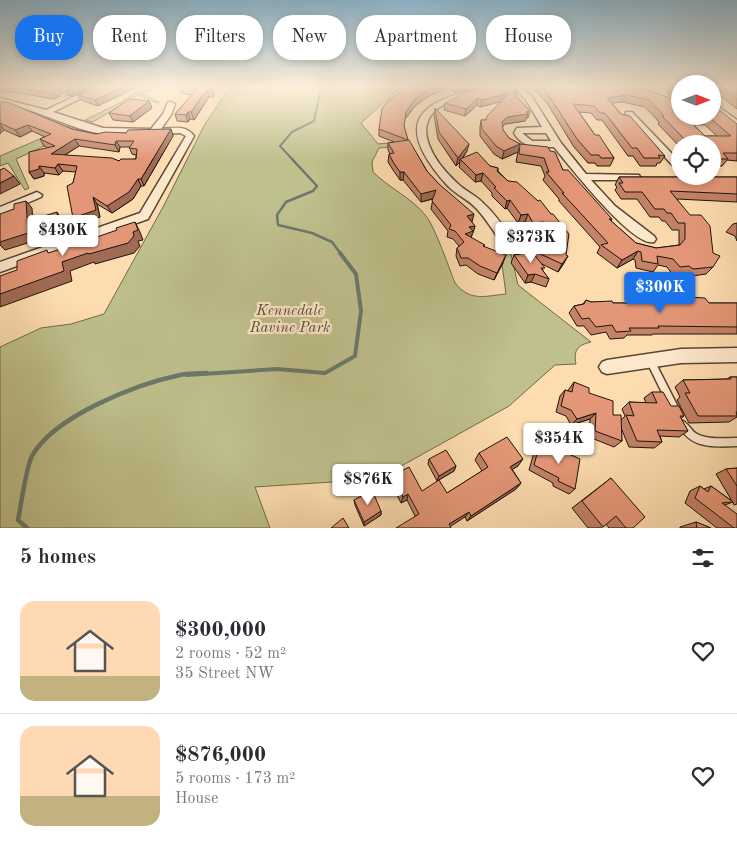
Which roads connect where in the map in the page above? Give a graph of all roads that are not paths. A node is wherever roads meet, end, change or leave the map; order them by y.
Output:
1 (44, 111) edge
2 (51, 111) edge
3 (169, 111) edge
4 (429, 111) edge
5 (537, 111) edge
6 (721, 111) edge
7 (48, 112) junction
8 (629, 114) edge
9 (737, 124) edge
10 (548, 130) junction
11 (154, 131) junction
12 (557, 144) junction
13 (671, 161) edge
14 (583, 177) junction
15 (650, 177) edge
16 (37, 195) dead end
17 (0, 211) edge
18 (650, 239) dead end
19 (506, 240) dead end
20 (0, 267) edge
21 (737, 355) edge
22 (650, 360) junction
23 (607, 367) dead end
24 (737, 442) edge

1 - 7 street
2 - 7 street
3 - 11 street
4 - 19 street
5 - 10 street
6 - 9 street
7 - 11 street
8 - 13 street
10 - 12 street
10 - 12 street
11 - 20 street
12 - 14 street
14 - 15 street
14 - 18 street
16 - 17 street
21 - 22 street
22 - 23 street
22 - 24 lane

